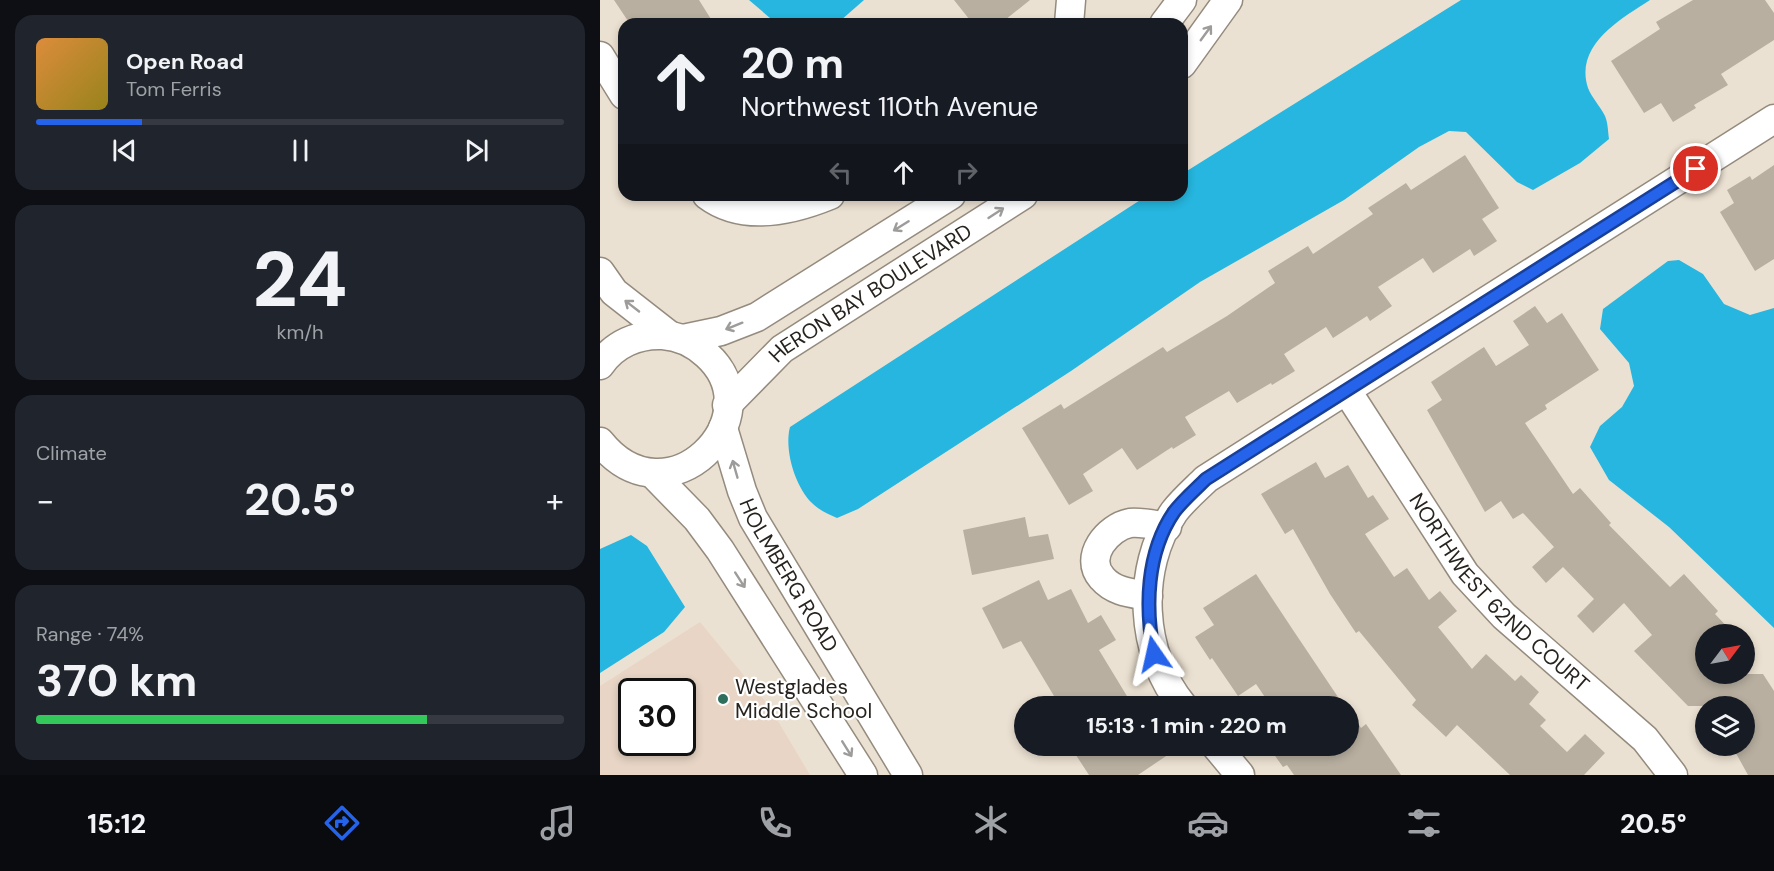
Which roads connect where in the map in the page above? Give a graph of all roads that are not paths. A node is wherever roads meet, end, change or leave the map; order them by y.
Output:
1 (1071, 0) edge
2 (1182, 0) edge
3 (1228, 0) edge
4 (1070, 18) edge
5 (1168, 18) edge
6 (600, 56) edge
7 (1188, 56) edge
8 (618, 85) edge
9 (1774, 119) edge
10 (719, 201) edge
11 (811, 201) edge
12 (941, 201) edge
13 (1014, 201) edge
14 (600, 272) edge
15 (676, 337) junction
16 (600, 365) edge
17 (1347, 391) junction
18 (725, 416) junction
19 (600, 442) edge
20 (652, 474) junction
21 (1167, 527) junction
22 (1150, 585) junction
23 (1175, 696) edge
24 (1224, 756) edge
25 (863, 775) edge
26 (908, 775) edge
27 (1240, 775) edge
28 (1673, 775) edge

1 - 4 street
2 - 5 street
7 -> 3 street
6 - 8 street
9 - 17 street
10 - 11 street
12 -> 15 street, HERON BAY BOULEVARD
18 -> 13 street, HERON BAY BOULEVARD
15 -> 14 street
15 - 16 street, HERON BAY BOULEVARD
15 - 18 street, HOLMBERG ROAD
17 - 21 street
17 - 28 street, NORTHWEST 62ND COURT
18 - 20 street, HERON BAY BOULEVARD
26 -> 18 street, HOLMBERG ROAD
19 - 20 street
20 -> 25 street, HOLMBERG ROAD
21 - 22 street
21 - 22 street
22 - 23 street
24 - 27 street

